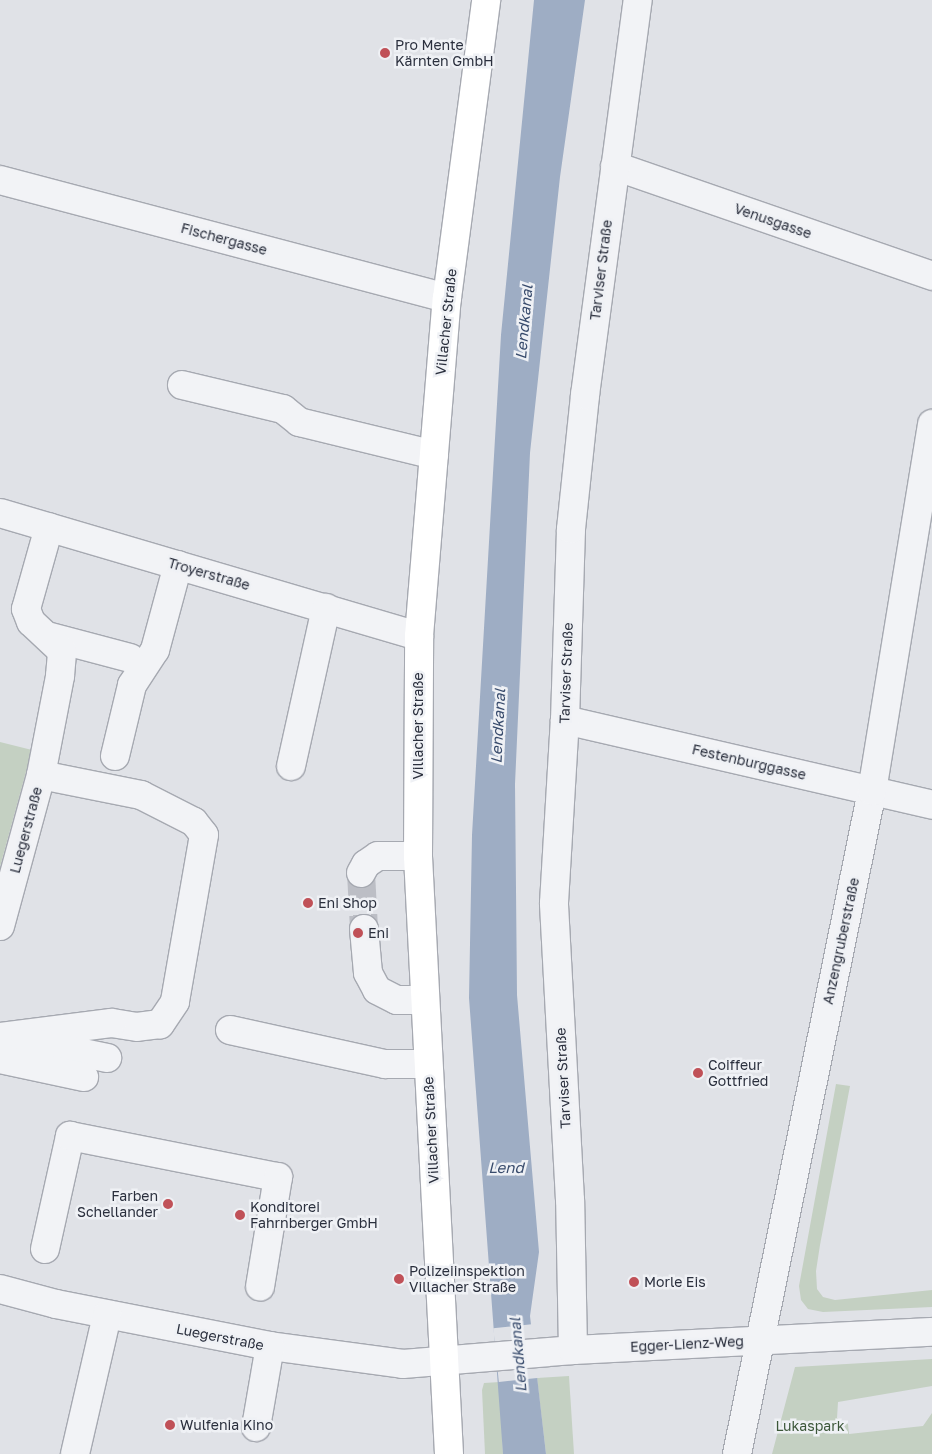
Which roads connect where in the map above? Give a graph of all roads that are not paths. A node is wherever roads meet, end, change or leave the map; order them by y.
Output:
1 (486, 0) edge
2 (638, 0) edge
3 (614, 166) junction
4 (0, 180) edge
5 (932, 276) edge
6 (448, 298) junction
7 (182, 385) dead end
8 (932, 424) edge
9 (434, 455) junction
10 (0, 513) edge
11 (48, 527) junction
12 (178, 565) junction
13 (326, 608) junction
14 (419, 636) junction
15 (55, 643) junction
16 (126, 663) dead end
17 (565, 720) junction
18 (115, 756) dead end
19 (291, 766) dead end
20 (41, 775) junction
21 (872, 791) junction
22 (932, 805) edge
23 (418, 856) junction
24 (361, 873) dead end
25 (0, 926) edge
26 (364, 929) tunnel mouth
27 (425, 1000) junction
28 (230, 1030) dead end
29 (0, 1044) edge
30 (107, 1058) dead end
31 (428, 1064) junction
32 (84, 1077) dead end
33 (45, 1249) dead end
34 (260, 1287) dead end
35 (0, 1289) edge
36 (107, 1314) junction
37 (932, 1332) edge
38 (762, 1340) junction
39 (270, 1346) junction
40 (567, 1350) junction
41 (443, 1362) junction
42 (256, 1427) dead end
43 (75, 1454) edge
44 (449, 1454) edge
45 (737, 1454) edge

1 - 6 main road, Villacher Straße
2 - 3 street, Tarviser Straße
3 - 5 street, Venusgasse
3 - 17 street, Tarviser Straße
4 - 6 street, Fischergasse
6 - 9 main road, Villacher Straße
7 - 9 street
8 - 21 street, Anzengruberstraße
9 - 14 main road, Villacher Straße
10 - 11 street, Troyerstraße
11 - 12 street, Troyerstraße
11 - 15 street
12 - 13 street, Troyerstraße
12 - 18 street
13 - 14 street, Troyerstraße
13 - 19 street
14 - 23 main road, Villacher Straße
15 - 16 street
15 - 20 street
17 - 21 street, Festenburggasse
17 - 40 street, Tarviser Straße
20 - 25 street, Luegerstraße
20 - 29 street, Luegerstraße
21 - 22 street, Festenburggasse
21 - 38 street, Anzengruberstraße
23 - 24 street
23 - 27 main road, Villacher Straße
26 - 27 street
27 - 31 main road, Villacher Straße
28 - 31 street
29 - 30 street
29 - 32 street
31 - 41 main road, Villacher Straße
33 - 34 street
35 - 36 street, Luegerstraße
36 - 39 street, Luegerstraße
36 - 43 street
37 - 38 street, Egger-Lienz-Weg
38 - 40 street, Egger-Lienz-Weg
38 - 45 street, Anzengruberstraße
39 - 41 street, Luegerstraße
39 - 42 street
40 - 41 street, Egger-Lienz-Weg
41 - 44 main road, Villacher Straße

